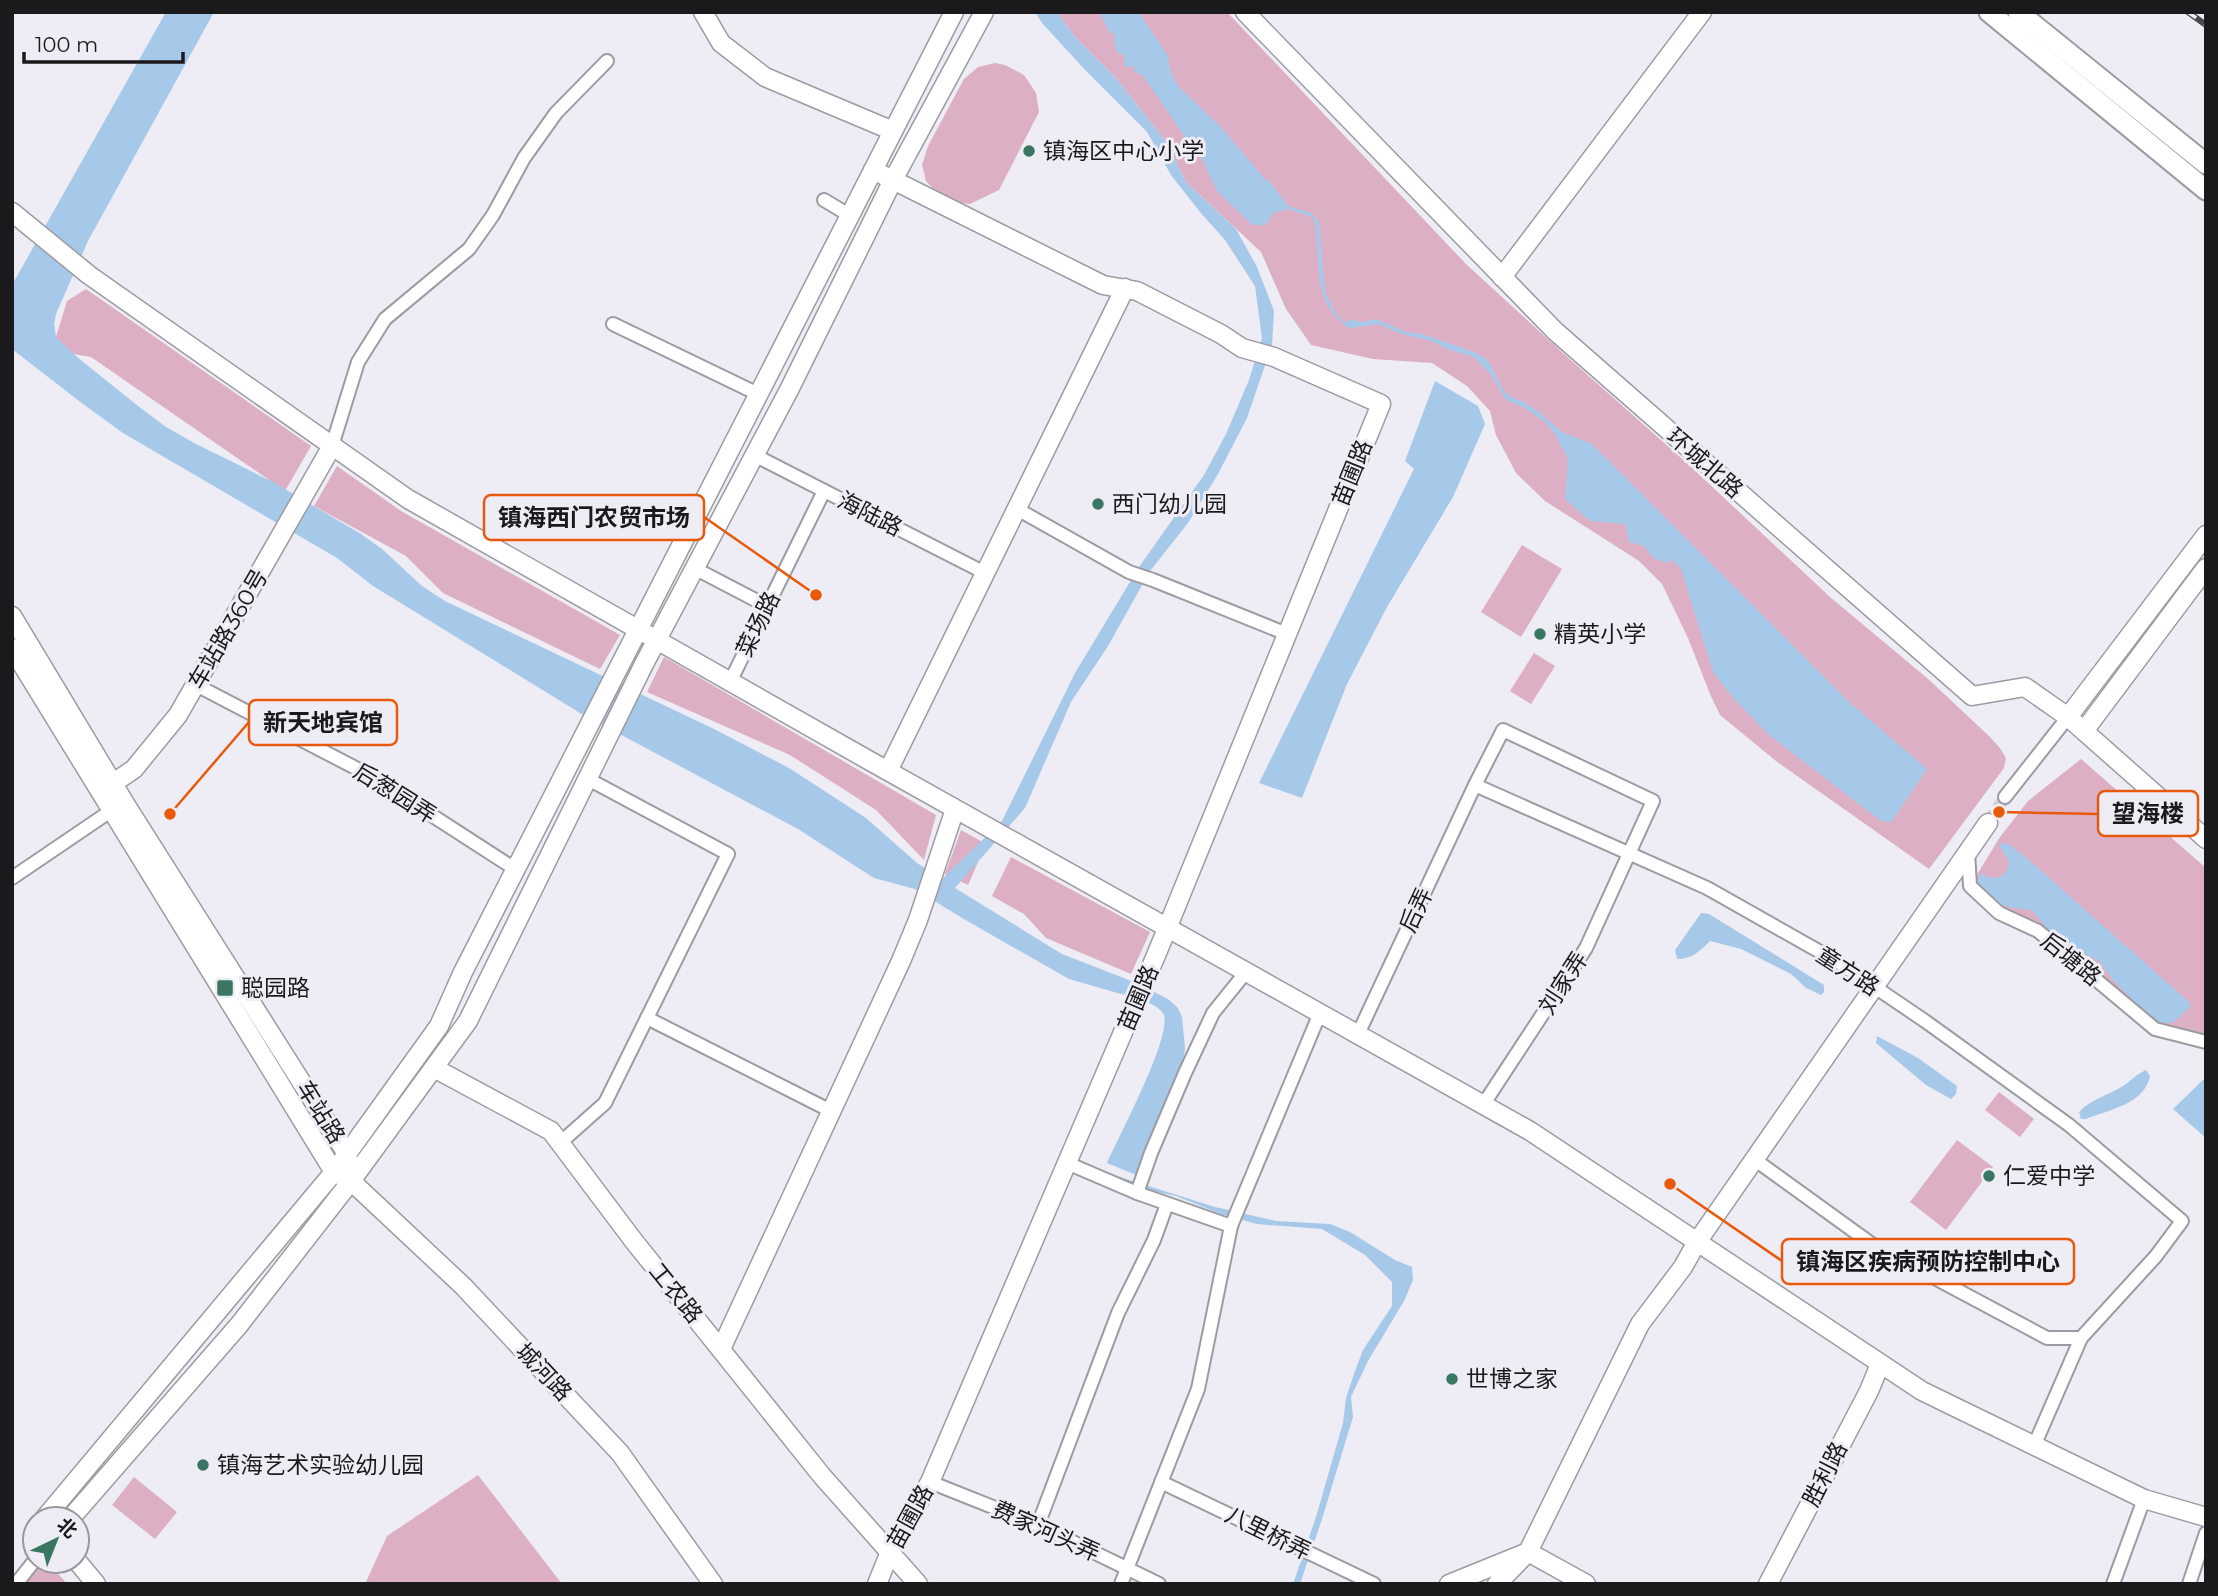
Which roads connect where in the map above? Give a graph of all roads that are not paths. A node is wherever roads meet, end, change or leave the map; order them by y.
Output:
1 (702, 12) edge
2 (954, 12) edge
3 (984, 12) edge
4 (1245, 12) edge
5 (1702, 12) edge
6 (1989, 12) edge
7 (2018, 12) edge
8 (607, 61) dead end
9 (893, 131) junction
10 (2206, 164) edge
11 (873, 170) junction
12 (893, 180) junction
13 (2206, 190) edge
14 (824, 200) dead end
15 (12, 212) edge
16 (849, 215) junction
17 (1502, 277) junction
18 (1125, 288) junction
19 (613, 324) dead end
20 (758, 394) junction
21 (332, 446) junction
22 (754, 455) junction
23 (824, 491) junction
24 (1017, 509) junction
25 (2206, 535) edge
26 (694, 568) junction
27 (2206, 568) edge
28 (985, 573) junction
29 (767, 606) junction
30 (12, 615) edge
31 (638, 629) junction
32 (1287, 634) junction
33 (658, 641) junction
34 (12, 648) edge
35 (730, 682) junction
36 (196, 685) junction
37 (2068, 717) junction
38 (2084, 731) junction
39 (888, 771) junction
40 (588, 779) junction
41 (1475, 785) junction
42 (107, 787) junction
43 (2005, 797) tunnel mouth
44 (117, 806) junction
45 (955, 808) junction
46 (1988, 822) tunnel mouth
47 (2206, 839) edge
48 (1968, 851) junction
49 (1630, 854) junction
50 (515, 869) junction
51 (12, 878) edge
52 (1168, 927) junction
53 (1246, 972) junction
54 (1874, 987) junction
55 (1320, 1013) junction
56 (647, 1018) junction
57 (1358, 1034) junction
58 (2206, 1042) edge
59 (434, 1068) junction
60 (1483, 1105) junction
61 (831, 1111) junction
62 (560, 1143) junction
63 (347, 1154) junction
64 (1754, 1159) junction
65 (1067, 1163) junction
66 (334, 1172) junction
67 (351, 1181) junction
68 (1137, 1193) junction
69 (1167, 1204) junction
70 (1231, 1226) junction
71 (1697, 1242) junction
72 (2081, 1338) junction
73 (721, 1349) junction
74 (1880, 1364) junction
75 (2034, 1446) junction
76 (930, 1482) junction
77 (1161, 1482) junction
78 (2144, 1499) junction
79 (56, 1505) edge
80 (82, 1505) edge
81 (2206, 1517) edge
82 (1038, 1525) junction
83 (2206, 1534) edge
84 (890, 1552) junction
85 (1528, 1552) junction
86 (1128, 1568) junction
87 (713, 1584) edge
88 (877, 1584) edge
89 (918, 1584) edge
90 (1121, 1584) edge
91 (1160, 1584) edge
92 (1374, 1584) edge
93 (1449, 1584) edge
94 (1497, 1584) edge
95 (1586, 1584) edge
96 (1769, 1584) edge
97 (2113, 1584) edge
98 (2189, 1584) edge

1 - 9 street
2 - 9 street
3 - 12 street
4 - 17 street, 环城北路
5 - 17 street
6 - 13 main road
7 - 10 main road
8 - 21 street
9 - 11 street
11 - 12 street
11 - 16 street
12 - 18 street
12 - 22 street
14 - 16 street
15 - 21 street
16 - 20 street
17 - 37 street, 环城北路
18 - 24 street
18 - 32 street, 苗圃路
19 - 20 street
20 - 31 street
21 - 31 street
21 - 36 street, 车站路360号
22 - 23 street, 海陆路
22 - 26 street
23 - 28 street, 海陆路
23 - 29 street, 菜场路
24 - 28 street
24 - 32 street
25 - 37 street
26 - 29 street
26 - 33 street
27 - 38 street
28 - 39 street
29 - 35 street, 菜场路
30 - 42 street, 车站路
31 - 33 street
31 - 50 street
32 - 52 street, 苗圃路
33 - 35 street
33 - 40 street
34 - 42 street, 车站路
35 - 39 street
36 - 42 street, 车站路360号
36 - 50 street, 后葱园弄
37 - 38 street, 环城北路
37 - 43 street
38 - 47 street, 环城北路
39 - 45 street
40 - 56 street
40 - 59 street
41 - 49 street, 童方路
41 - 49 street, 后弄
41 - 57 street, 后弄
42 - 44 street, 车站路
44 - 51 street
44 - 63 street, 车站路
44 - 66 street, 车站路
45 - 52 street
45 - 61 street
46 - 48 street
48 - 54 street
48 - 58 street, 后塘路
49 - 54 street, 童方路
49 - 60 street, 刘家弄
50 - 63 street
52 - 53 street
52 - 65 street, 苗圃路
53 - 55 street
53 - 68 street
54 - 64 street
54 - 72 street, 童方路
55 - 57 street
55 - 70 street
56 - 61 street
56 - 62 street
57 - 60 street
59 - 62 street, 工农路
59 - 67 street
60 - 71 street
61 - 73 street
62 - 73 street, 工农路
63 - 66 street
63 - 67 street, 车站路
64 - 71 street
64 - 72 street
65 - 68 street
65 - 76 street, 苗圃路
66 - 67 street, 车站路
66 - 79 street
67 - 80 street
67 - 87 street, 城河路
68 - 69 street
69 - 70 street
69 - 82 street
70 - 77 street
71 - 74 street
71 - 85 street
72 - 75 street
73 - 84 street, 工农路
74 - 75 street
74 - 96 street, 胜利路
75 - 78 street
76 - 82 street, 费家河头弄
76 - 84 street, 苗圃路
77 - 86 street
77 - 92 street, 八里桥弄
78 - 81 street
78 - 97 street
82 - 86 street, 费家河头弄
83 - 98 street
84 - 88 street, 苗圃路
84 - 89 street, 工农路
85 - 93 street
85 - 94 street
85 - 95 street
86 - 90 street
86 - 91 street, 费家河头弄

